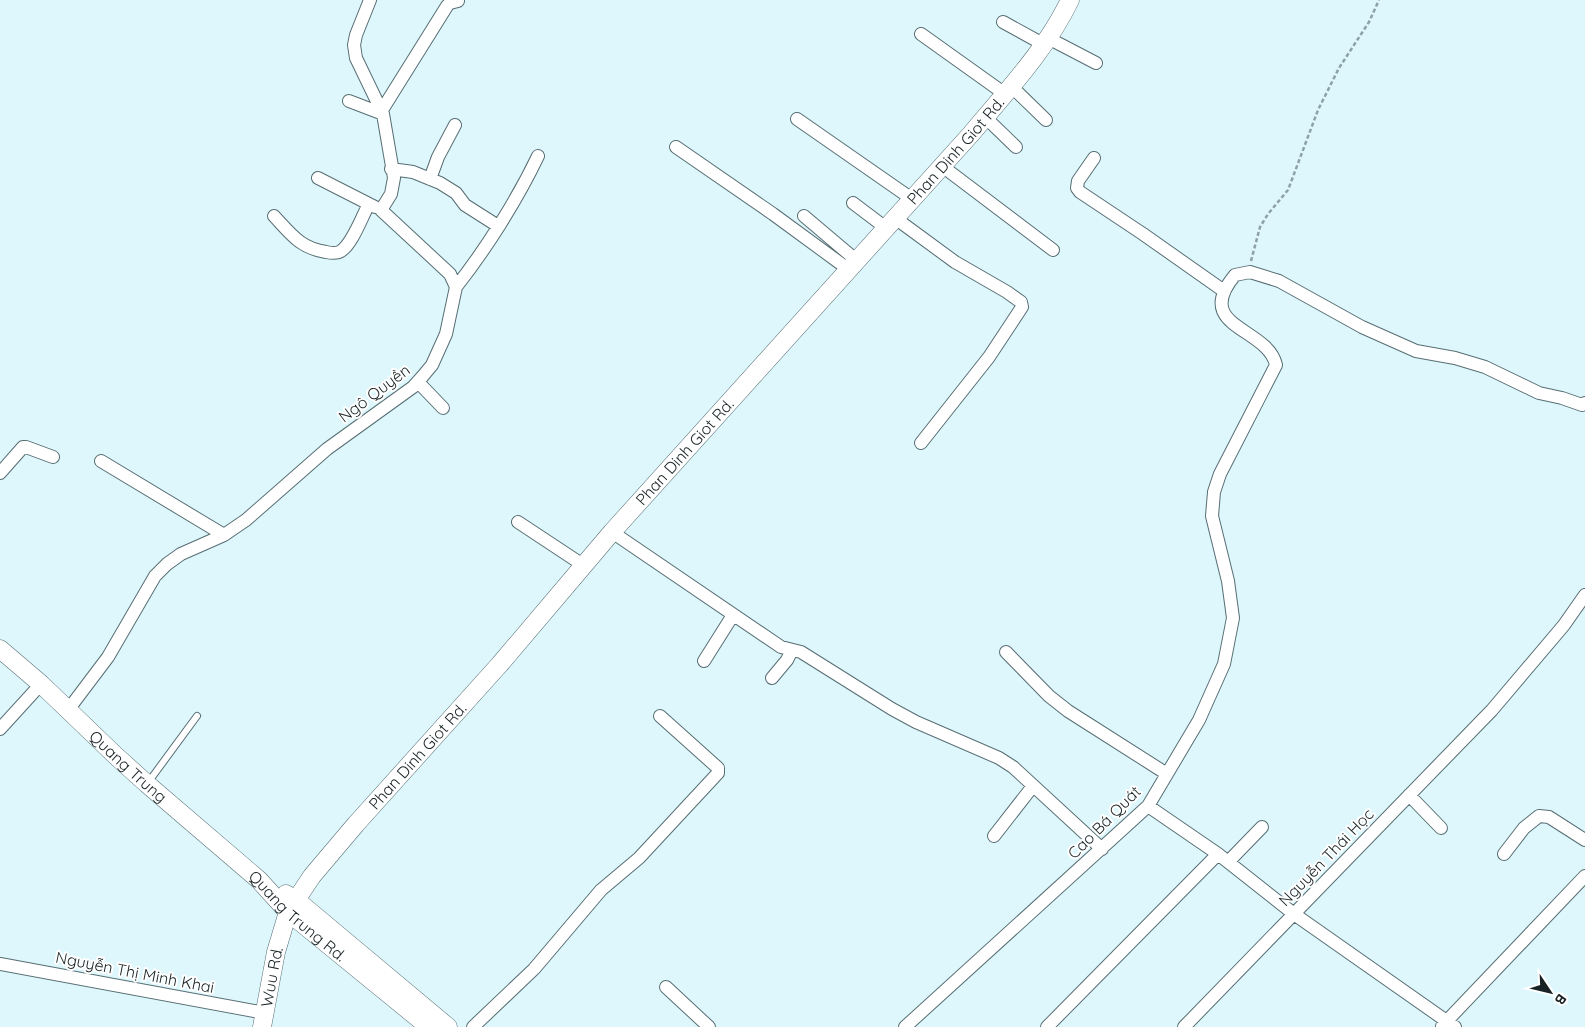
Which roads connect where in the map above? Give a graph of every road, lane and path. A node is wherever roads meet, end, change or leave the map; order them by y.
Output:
1 (370, 0) edge
2 (1070, 0) edge
3 (1379, 0) edge
4 (458, 1) dead end
5 (1003, 22) dead end
6 (921, 34) dead end
7 (1046, 41) junction
8 (1096, 63) dead end
9 (1008, 90) junction
10 (349, 101) dead end
11 (383, 112) junction
12 (985, 117) junction
13 (797, 119) dead end
14 (1046, 120) dead end
15 (456, 125) dead end
16 (676, 147) dead end
17 (1016, 147) dead end
18 (538, 156) dead end
19 (1094, 158) dead end
20 (942, 166) junction
21 (391, 169) junction
22 (318, 178) dead end
23 (430, 179) junction
24 (912, 199) junction
25 (853, 203) dead end
26 (369, 204) junction
27 (381, 210) junction
28 (274, 216) dead end
29 (804, 216) dead end
30 (890, 223) junction
31 (498, 226) junction
32 (1053, 250) dead end
33 (852, 264) junction
34 (1250, 272) junction
35 (456, 287) junction
36 (1224, 291) junction
37 (418, 382) junction
38 (1585, 403) edge
39 (443, 408) dead end
40 (920, 442) dead end
41 (53, 457) dead end
42 (100, 461) dead end
43 (0, 473) edge
44 (518, 522) dead end
45 (612, 532) junction
46 (224, 535) junction
47 (583, 565) junction
48 (1585, 595) edge
49 (733, 615) junction
50 (0, 649) edge
51 (792, 650) junction
52 (1006, 652) dead end
53 (704, 661) dead end
54 (772, 678) dead end
55 (41, 684) junction
56 (68, 710) junction
57 (197, 716) dead end
58 (660, 716) dead end
59 (0, 729) edge
60 (1167, 774) junction
61 (147, 784) junction
62 (1033, 786) junction
63 (1409, 795) junction
64 (1148, 806) junction
65 (1262, 827) dead end
66 (1441, 828) dead end
67 (994, 836) dead end
68 (1585, 840) edge
69 (1102, 849) junction
70 (1504, 854) dead end
71 (1223, 858) junction
72 (1585, 876) edge
73 (259, 880) joint
74 (291, 906) junction
75 (1294, 914) junction
76 (0, 964) edge
77 (666, 987) dead end
78 (264, 1020) edge
79 (1448, 1025) edge
80 (429, 1027) edge
81 (448, 1027) edge
82 (473, 1027) edge
83 (708, 1027) edge
84 (904, 1027) edge
85 (1047, 1027) edge
86 (1184, 1027) edge

1 - 11 street
2 - 7 main road, Phan Dinh Giot Rd.
3 - 34 path
4 - 11 street
5 - 7 street
6 - 9 street
7 - 8 street
7 - 9 main road, Phan Dinh Giot Rd.
9 - 12 main road, Phan Dinh Giot Rd.
9 - 14 street
10 - 11 street
11 - 21 street
12 - 17 street
12 - 20 main road, Phan Dinh Giot Rd.
13 - 24 street
15 - 23 street
16 - 33 street
18 - 31 street
19 - 36 street
20 - 24 main road, Phan Dinh Giot Rd.
20 - 32 street
21 - 23 street
21 - 27 street
22 - 26 street
23 - 31 street
24 - 30 main road, Phan Dinh Giot Rd.
25 - 30 street
26 - 27 street
26 - 28 street
27 - 35 street
29 - 33 street
30 - 33 main road, Phan Dinh Giot Rd.
30 - 40 street
31 - 35 street
33 - 45 main road, Phan Dinh Giot Rd.
34 - 36 street
34 - 38 street
35 - 37 street, Ngô Quyền
36 - 60 street, Cao Bá Quát
37 - 39 street
37 - 46 street, Ngô Quyền
41 - 43 street
42 - 46 street
44 - 47 street
45 - 47 main road, Phan Dinh Giot Rd.
45 - 49 street
46 - 56 street, Ngô Quyền
47 - 74 main road, Phan Dinh Giot Rd.
48 - 63 street, Nguyễn Thái Học
49 - 51 street
49 - 53 street
50 - 55 main road, Quang Trung
51 - 54 street
51 - 62 street
52 - 60 street
55 - 56 main road, Quang Trung
55 - 59 street
56 - 61 main road, Quang Trung
57 - 61 lane
58 - 82 street
60 - 64 street, Cao Bá Quát
61 - 73 main road, Quang Trung
62 - 67 street
62 - 69 street
63 - 66 street
63 - 75 street, Nguyễn Thái Học
64 - 69 street, Cao Bá Quát
64 - 71 street
65 - 71 street
68 - 70 street
69 - 84 street, Cao Bá Quát
71 - 75 street
71 - 85 street
72 - 79 street
73 - 74 main road, Quang Trung Rd.
74 - 78 main road, Wuu Rd.
74 - 80 main road, Quang Trung Rd.
74 - 81 main road, Quang Trung Rd.
75 - 79 street
75 - 86 street, Nguyễn Thái Học
76 - 78 street, Nguyễn Thị Minh Khai
77 - 83 street

